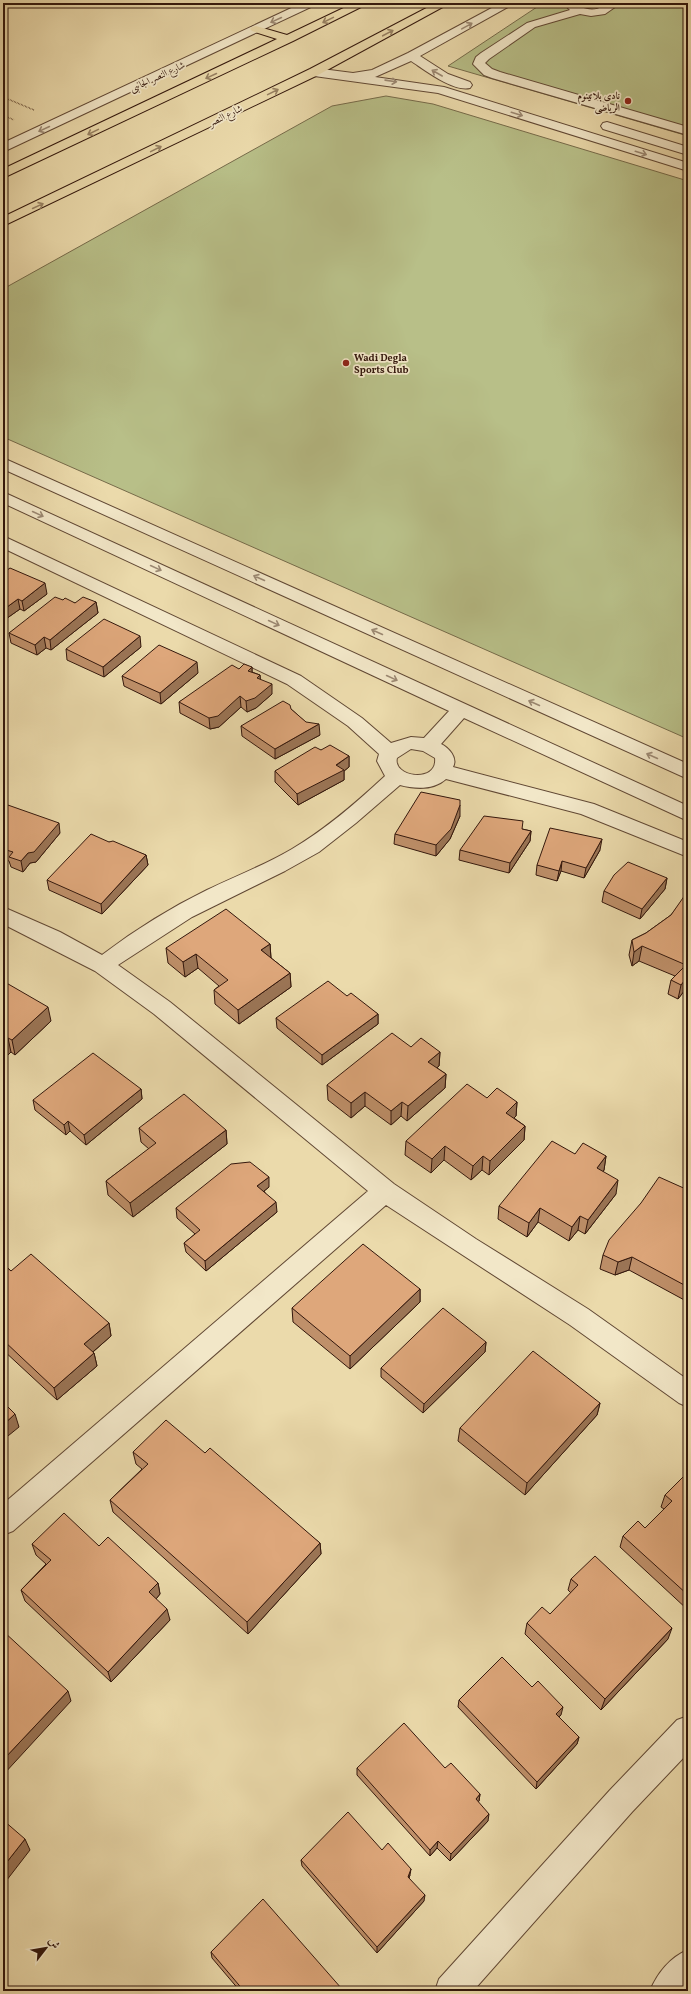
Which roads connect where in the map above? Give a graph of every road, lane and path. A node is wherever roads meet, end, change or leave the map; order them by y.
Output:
1 (6, 3) edge
2 (311, 3) edge
3 (363, 3) edge
4 (444, 3) edge
5 (509, 3) edge
6 (607, 3) edge
7 (3, 4) edge
8 (573, 5) edge
9 (256, 29) junction
10 (289, 39) junction
11 (412, 56) junction
12 (314, 72) junction
13 (353, 76) junction
14 (455, 81) junction
15 (477, 88) dead end
16 (440, 90) junction
17 (598, 124) dead end
18 (688, 131) edge
19 (3, 148) edge
20 (688, 151) edge
21 (688, 168) edge
22 (3, 174) edge
23 (3, 222) edge
24 (3, 463) edge
25 (3, 497) edge
26 (3, 541) edge
27 (460, 710) junction
28 (429, 745) junction
29 (390, 753) junction
30 (442, 771) junction
31 (688, 772) edge
32 (397, 776) junction
33 (688, 814) edge
34 (688, 850) edge
35 (3, 915) edge
36 (102, 965) junction
37 (385, 1190) junction
38 (688, 1395) edge
39 (3, 1522) edge
40 (688, 1731) edge
41 (688, 1966) edge
42 (451, 1991) edge
43 (666, 1991) edge

1 - 7 street
2 -> 9 street, شارع النصر الجانبى
3 -> 10 main road
12 -> 4 main road, شارع النصر
11 -> 5 street
6 - 8 street
8 - 18 street
9 - 10 main road
9 -> 19 street, شارع النصر الجانبى
10 -> 22 main road
11 - 13 street
14 -> 11 street
12 - 13 street
23 -> 12 main road, شارع النصر
13 -> 16 street
14 - 15 street
14 - 16 street
16 -> 21 street
17 - 20 street
31 -> 24 street
25 -> 27 street
26 - 29 street
27 - 28 street
27 - 33 street
28 - 29 street
28 - 30 street
29 - 32 street
30 - 32 street
30 - 34 street
32 - 36 street
35 - 36 street
36 - 37 street
37 - 38 street
37 - 39 street
40 - 42 street
41 - 43 street

